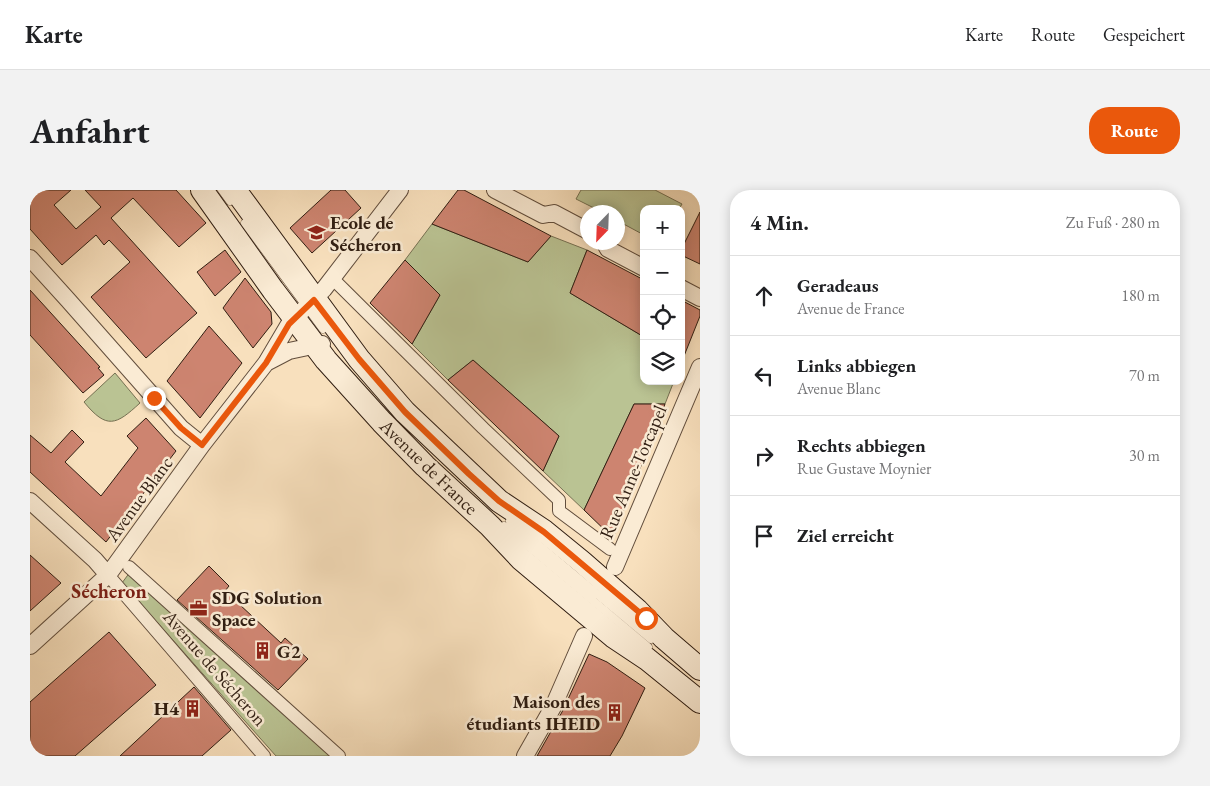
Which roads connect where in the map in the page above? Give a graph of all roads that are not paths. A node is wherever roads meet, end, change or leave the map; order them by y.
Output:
1 (202, 190) edge
2 (212, 190) edge
3 (222, 190) edge
4 (400, 190) edge
5 (495, 190) edge
6 (234, 198) edge
7 (239, 214) dead end
8 (580, 227) edge
9 (610, 250) edge
10 (30, 258) edge
11 (640, 266) edge
12 (332, 278) junction
13 (275, 279) dead end
14 (685, 290) edge
15 (285, 292) dead end
16 (700, 298) edge
17 (304, 310) junction
18 (325, 344) junction
19 (266, 363) junction
20 (340, 363) dead end
21 (700, 366) edge
22 (371, 386) dead end
23 (415, 433) dead end
24 (202, 445) junction
25 (30, 501) edge
26 (500, 512) dead end
27 (504, 521) dead end
28 (610, 548) dead end
29 (615, 566) dead end
30 (129, 567) dead end
31 (108, 575) junction
32 (584, 636) dead end
33 (30, 646) edge
34 (656, 648) junction
35 (700, 669) edge
36 (700, 702) edge
37 (264, 756) edge
38 (339, 756) edge
39 (525, 756) edge

1 - 17 main road, Avenue de France
2 - 13 lane
3 - 6 lane
4 - 12 street, Avenue Blanc
5 - 8 street
6 - 17 main road, Avenue de France
7 - 17 lane
9 - 11 street
10 - 24 street
12 - 17 street, Avenue Blanc
12 - 28 street
14 - 16 street
15 - 17 lane
17 - 18 main road, Avenue de France
17 - 19 street, Avenue Blanc
17 - 34 main road, Avenue de France
18 - 19 street, Avenue Blanc
18 - 34 main road, Avenue de France
19 - 24 street, Avenue Blanc
20 - 26 lane
21 - 29 street, Rue Anne-Torcapel
22 - 23 lane
24 - 31 street, Avenue Blanc
25 - 31 street, Avenue de Sécheron
27 - 34 lane
30 - 38 street
31 - 33 street, Avenue Blanc
31 - 37 street, Avenue de Sécheron
32 - 39 street
34 - 35 main road, Avenue de France
34 - 36 main road, Avenue de France

